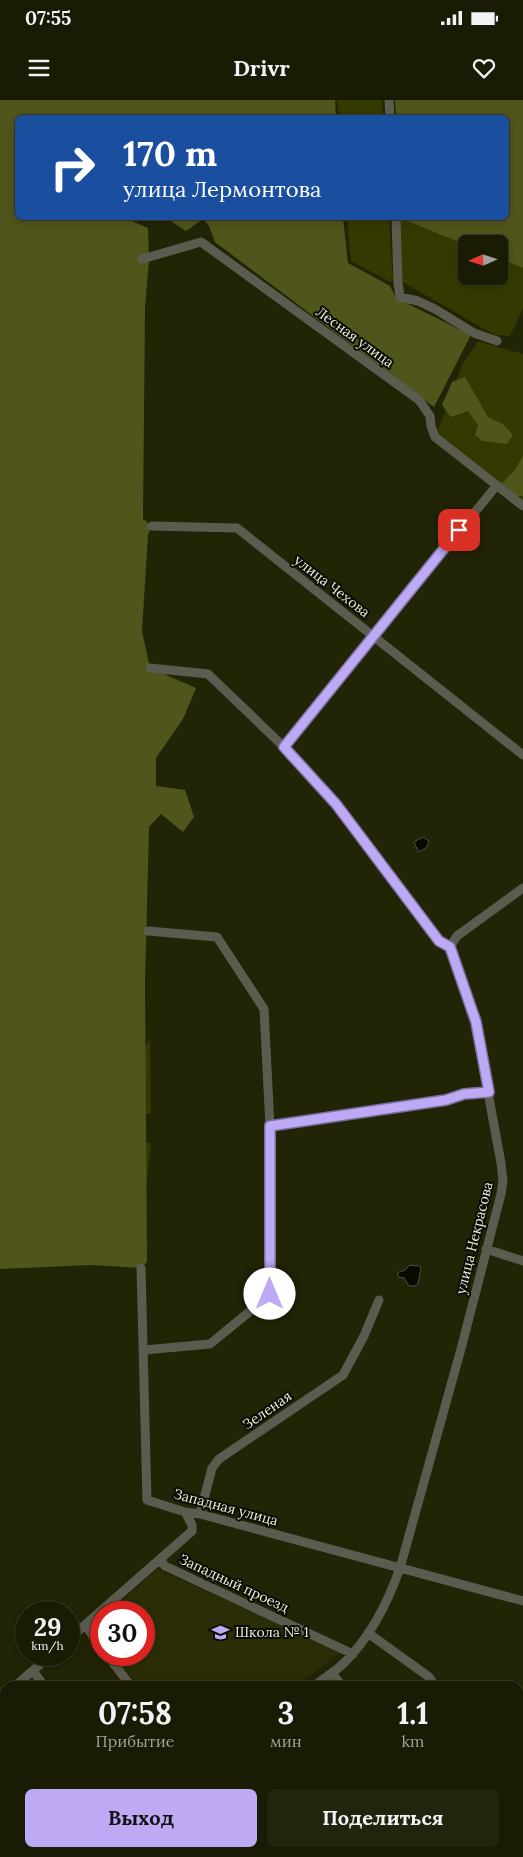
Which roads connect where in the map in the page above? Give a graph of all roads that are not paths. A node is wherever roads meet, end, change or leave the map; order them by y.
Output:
1 (389, 100) edge
2 (390, 115) edge
3 (396, 220) edge
4 (142, 259) dead end
5 (497, 341) dead end
6 (497, 485) junction
7 (523, 506) edge
8 (152, 526) dead end
9 (373, 636) junction
10 (150, 668) dead end
11 (284, 747) junction
12 (523, 755) edge
13 (523, 888) edge
14 (148, 931) dead end
15 (450, 947) junction
16 (489, 1092) junction
17 (270, 1126) junction
18 (486, 1249) junction
19 (523, 1261) edge
20 (141, 1268) dead end
21 (379, 1300) dead end
22 (144, 1350) junction
23 (185, 1512) junction
24 (200, 1514) junction
25 (160, 1560) junction
26 (400, 1568) junction
27 (523, 1601) edge
28 (85, 1625) junction
29 (80, 1629) edge
30 (90, 1632) edge
31 (368, 1633) junction
32 (353, 1654) junction
33 (39, 1666) edge
34 (116, 1666) edge
35 (33, 1671) junction
36 (332, 1672) junction
37 (21, 1681) edge
38 (40, 1681) edge
39 (126, 1681) edge
40 (320, 1681) edge
41 (338, 1681) edge
42 (432, 1681) edge

1 - 2 street
3 - 5 street
4 - 6 street, Лесная улица
6 - 7 street, Лесная улица
6 - 9 street
8 - 9 street, улица Чехова
9 - 11 street
9 - 12 street, улица Чехова
10 - 11 street
11 - 15 street
13 - 15 street
14 - 17 street
15 - 16 street, улица Некрасова
16 - 17 street
16 - 18 street, улица Некрасова
17 - 22 street
18 - 19 street
18 - 26 street, улица Некрасова
20 - 22 street, Западная улица
21 - 24 street, Зеленая
22 - 23 street, Западная улица
23 - 24 street, Западная улица
23 - 25 street
24 - 26 street, Западная улица
25 - 28 street
25 - 32 street, Западный проезд
26 - 27 street, Западная улица
26 - 31 street, улица Некрасова
28 - 29 street
28 - 30 street
31 - 32 street, улица Некрасова
31 - 42 street
32 - 36 street, улица Некрасова
33 - 35 street
34 - 39 street
35 - 37 street
35 - 38 street
36 - 40 street, улица Некрасова
36 - 41 street

